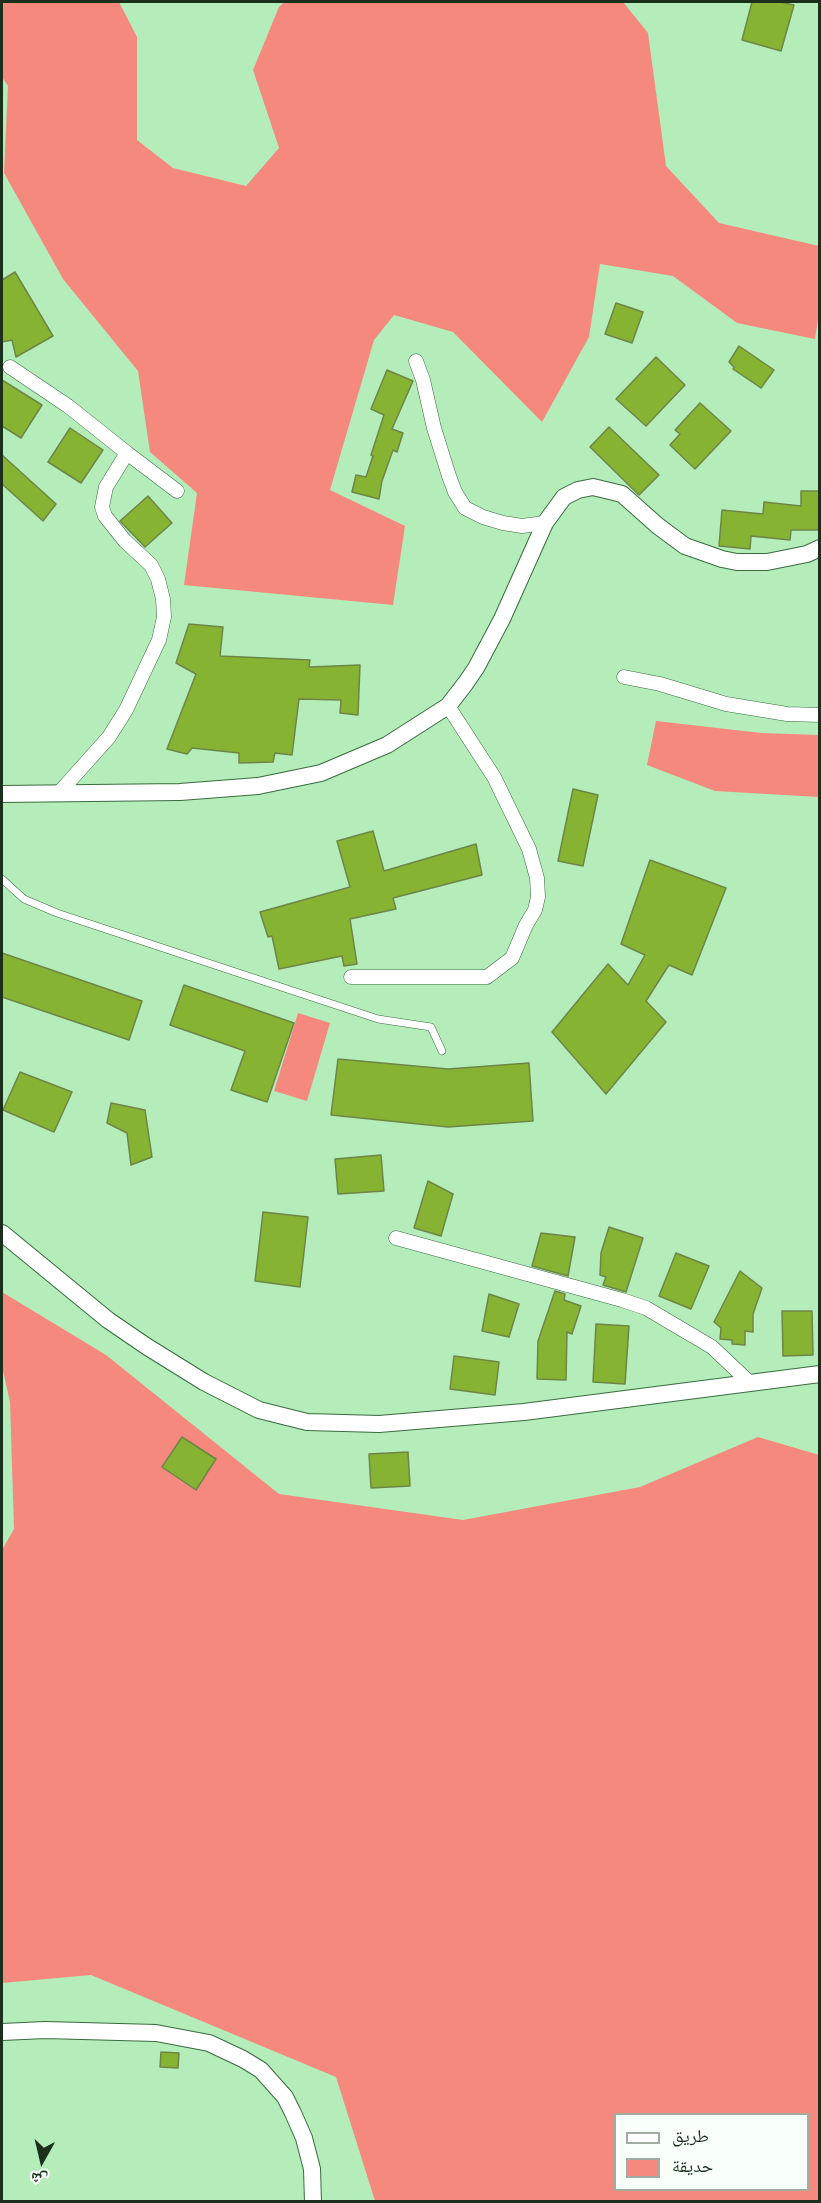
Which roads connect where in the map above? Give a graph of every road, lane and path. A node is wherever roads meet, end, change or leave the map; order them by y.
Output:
1 (416, 361) dead end
2 (10, 367) dead end
3 (127, 453) junction
4 (177, 491) dead end
5 (545, 523) junction
6 (819, 548) edge
7 (624, 677) dead end
8 (448, 706) junction
9 (819, 715) edge
10 (2, 794) edge
11 (58, 794) junction
12 (2, 879) edge
13 (351, 977) dead end
14 (442, 1051) dead end
15 (2, 1233) edge
16 (396, 1238) dead end
17 (819, 1374) edge
18 (750, 1383) junction
19 (2, 2031) edge
20 (313, 2202) edge

1 - 5 street
2 - 3 street
3 - 4 street
3 - 11 street
5 - 6 street
5 - 8 street
7 - 9 street
8 - 11 street
8 - 13 street
10 - 11 street
12 - 14 lane
15 - 18 street
16 - 18 street
17 - 18 street
19 - 20 street

